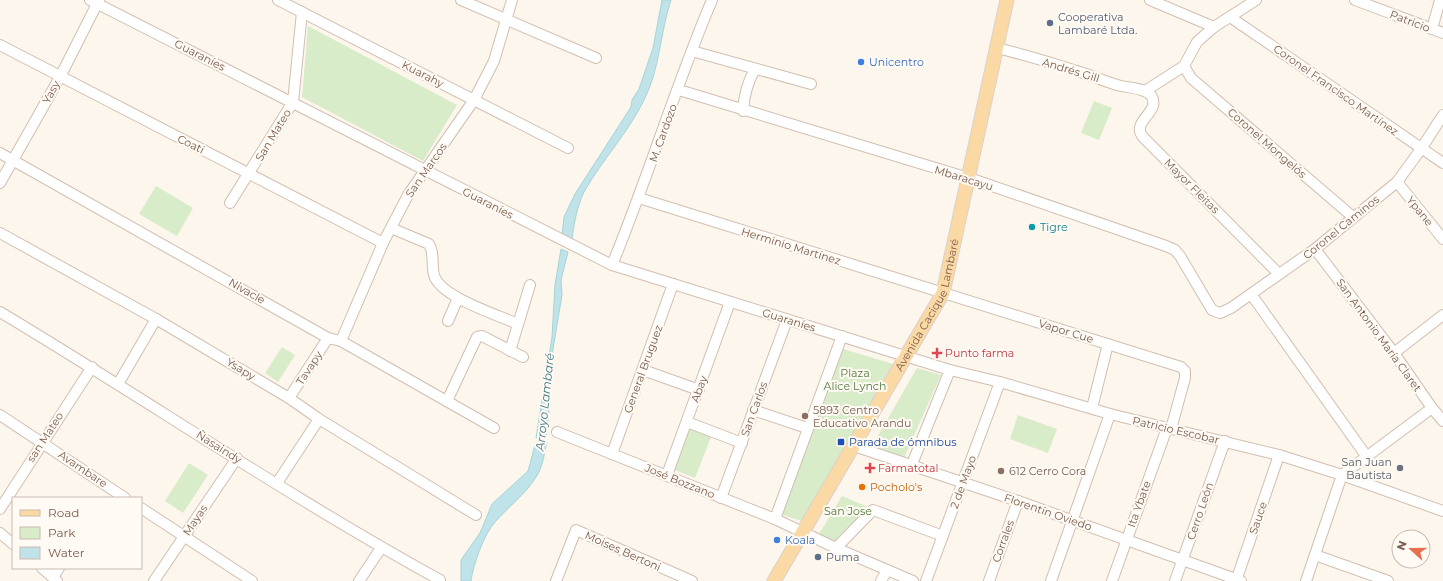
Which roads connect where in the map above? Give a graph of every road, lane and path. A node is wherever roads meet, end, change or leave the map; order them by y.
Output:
1 (278, 0) edge
2 (461, 0) edge
3 (512, 0) edge
4 (712, 0) edge
5 (1008, 0) edge
6 (1014, 0) edge
7 (1150, 0) edge
8 (1256, 0) edge
9 (1355, 0) edge
10 (1440, 0) edge
11 (96, 1) edge
12 (302, 12) junction
13 (1230, 17) junction
14 (506, 20) junction
15 (1214, 27) junction
16 (1432, 29) junction
17 (1443, 33) edge
18 (0, 45) edge
19 (1000, 49) junction
20 (692, 51) junction
21 (596, 58) dead end
22 (1184, 66) junction
23 (755, 69) junction
24 (60, 77) junction
25 (811, 84) dead end
26 (678, 90) junction
27 (1146, 91) junction
28 (474, 100) junction
29 (293, 102) junction
30 (743, 111) junction
31 (1443, 115) edge
32 (568, 148) dead end
33 (1421, 149) junction
34 (0, 153) edge
35 (13, 160) junction
36 (1443, 163) edge
37 (426, 171) junction
38 (249, 174) junction
39 (972, 179) junction
40 (1397, 182) junction
41 (0, 183) edge
42 (640, 198) junction
43 (230, 203) dead end
44 (1353, 217) junction
45 (390, 228) junction
46 (0, 233) edge
47 (1443, 239) edge
48 (383, 243) junction
49 (1315, 249) junction
50 (612, 266) junction
51 (1279, 274) junction
52 (673, 284) junction
53 (530, 286) dead end
54 (946, 294) junction
55 (1251, 294) junction
56 (458, 298) junction
57 (730, 302) junction
58 (0, 312) edge
59 (1217, 313) joint
60 (1443, 315) edge
61 (156, 319) junction
62 (788, 320) junction
63 (448, 321) dead end
64 (518, 324) junction
65 (842, 336) junction
66 (328, 338) junction
67 (341, 341) junction
68 (1108, 344) junction
69 (510, 351) junction
70 (1394, 353) junction
71 (523, 357) dead end
72 (910, 357) junction
73 (92, 367) junction
74 (643, 370) junction
75 (950, 370) junction
76 (1186, 373) joint
77 (1000, 382) junction
78 (118, 384) junction
79 (699, 390) junction
80 (289, 398) junction
81 (447, 401) junction
82 (1092, 408) junction
83 (1432, 408) junction
84 (753, 410) junction
85 (1110, 414) junction
86 (0, 415) edge
87 (319, 419) junction
88 (1443, 421) edge
89 (687, 422) junction
90 (494, 428) dead end
91 (807, 428) junction
92 (1169, 429) junction
93 (556, 432) dead end
94 (1225, 441) junction
95 (42, 442) junction
96 (742, 443) junction
97 (857, 447) junction
98 (612, 454) junction
99 (1279, 455) junction
100 (1366, 457) junction
101 (237, 458) junction
102 (912, 464) junction
103 (667, 475) junction
104 (1342, 475) junction
105 (963, 482) junction
106 (277, 483) junction
107 (110, 494) edge
108 (121, 497) edge
109 (721, 498) junction
110 (1018, 501) junction
111 (0, 509) edge
112 (142, 509) edge
113 (1443, 511) edge
114 (476, 515) dead end
115 (775, 519) junction
116 (1072, 520) junction
117 (0, 533) edge
118 (806, 534) junction
119 (943, 536) junction
120 (183, 537) junction
121 (1126, 539) junction
122 (12, 543) edge
123 (381, 548) junction
124 (836, 548) junction
125 (1315, 554) junction
126 (1183, 559) junction
127 (43, 569) edge
128 (59, 569) edge
129 (887, 570) junction
130 (676, 578) edge
131 (55, 579) edge
132 (440, 580) dead end
133 (154, 581) edge
134 (252, 581) edge
135 (360, 581) edge
136 (556, 581) edge
137 (692, 581) edge
138 (774, 581) edge
139 (782, 581) edge
140 (881, 581) edge
141 (913, 581) edge
142 (926, 581) edge
143 (989, 581) edge
144 (1051, 581) edge
145 (1112, 581) edge
146 (1175, 581) edge
147 (1238, 581) edge
148 (1306, 581) edge
149 (1388, 581) edge

1 - 12 street, Kuarahy
2 - 14 street
3 - 14 street, San Marcos
4 - 20 street, M. Cardozo
5 - 19 main road, Avenida Cacique Lambaré
6 - 19 main road, Avenida Cacique Lambaré
7 - 15 street
8 - 13 street
9 - 16 street, Patricio
10 - 16 street
11 - 24 street, Yasy
11 - 29 street, Guaraníes
12 - 28 street, Kuarahy
12 - 29 street, San Mateo
13 - 15 street
13 - 33 street, Coronel Francisco Martínez
14 - 21 street
14 - 28 street, San Marcos
15 - 22 street
16 - 17 street, Patricio
18 - 24 street, Coati
19 - 27 street, Andrés Gill
19 - 39 main road, Avenida Cacique Lambaré
20 - 23 street
20 - 26 street, M. Cardozo
22 - 27 street
22 - 44 street, Coronel Mongelós
23 - 25 street
23 - 30 street
24 - 35 street, Yasy
24 - 38 street, Coati
26 - 30 street, Mbaracayu
26 - 42 street, M. Cardozo
27 - 51 street, Mayor Fleitas
28 - 32 street, Kuarahy
28 - 37 street, San Marcos
29 - 37 street, Guaraníes
29 - 38 street, San Mateo
30 - 39 street, Mbaracayu
31 - 33 street, Coronel Caminos
33 - 36 street, Coronel Francisco Martínez
33 - 40 street, Coronel Caminos
34 - 35 street, Nivacle
35 - 41 street, Yasy
35 - 66 street, Nivacle
37 - 45 street, San Marcos
37 - 50 street, Guaraníes
38 - 43 street, San Mateo
38 - 48 street, Coati
39 - 54 main road, Avenida Cacique Lambaré
39 - 59 street, Mbaracayu
40 - 44 street, Coronel Caminos
40 - 47 street, Ypane
42 - 50 street, M. Cardozo
42 - 54 street, Herminio Martínez
44 - 49 street, Coronel Caminos
45 - 48 street, San Marcos
45 - 56 street
46 - 61 street, Ysapy
48 - 67 street, San Marcos
49 - 51 street, Coronel Caminos
49 - 70 street, San Antonio María Claret
50 - 52 street, Guaraníes
51 - 55 street, Coronel Caminos
52 - 57 street, Guaraníes
52 - 74 street, General Bruguez
53 - 64 street
54 - 68 street, Vapor Cue
54 - 72 main road, Avenida Cacique Lambaré
55 - 59 street, Coronel Caminos
55 - 100 street
56 - 63 street
56 - 64 street
57 - 62 street, Guaraníes
57 - 79 street, Abay
58 - 73 street, Ñasaindy
60 - 70 street
61 - 78 street
61 - 80 street, Ysapy
62 - 65 street, Guaraníes
62 - 84 street, San Carlos
64 - 69 street
65 - 72 street, Guaraníes
65 - 91 street
66 - 67 street, Nivacle
66 - 80 street, Tavapy
67 - 81 street, Nivacle
68 - 76 street, Vapor Cue
68 - 82 street
69 - 71 street
69 - 81 street
70 - 83 street, San Antonio María Claret
72 - 75 street, Patricio Escobar
72 - 97 main road, Avenida Cacique Lambaré
73 - 78 street, Ñasaindy
73 - 95 street, san Mateo
74 - 79 street
74 - 98 street, General Bruguez
75 - 77 street, Patricio Escobar
75 - 102 street
76 - 92 street, Ita Ybate
77 - 82 street, Patricio Escobar
77 - 105 street, 2 de Mayo
78 - 101 street, Ñasaindy
79 - 89 street, Abay
80 - 87 street, Ysapy
81 - 90 street, Nivacle
82 - 85 street, Patricio Escobar
83 - 88 street, San Antonio María Claret
83 - 100 street
84 - 91 street
84 - 96 street, San Carlos
85 - 92 street, Patricio Escobar
85 - 116 street
86 - 95 street, Avambare
87 - 106 street
87 - 114 street, Ysapy
89 - 96 street
89 - 103 street, Abay
91 - 115 street
92 - 94 street, Patricio Escobar
92 - 121 street, Ita Ybate
93 - 98 street, José Bozzano
94 - 99 street, Patricio Escobar
94 - 126 street, Cerro León
95 - 107 street, Avambare
95 - 111 street, san Mateo
96 - 109 street, San Carlos
97 - 102 street, Florentín Oviedo
97 - 118 main road, Avenida Cacique Lambaré
98 - 103 street, José Bozzano
99 - 104 street, Patricio Escobar
99 - 147 street, Sauce
100 - 104 street
101 - 106 street, Ñasaindy
101 - 120 street, Mayas
102 - 105 street, Florentín Oviedo
103 - 109 street, José Bozzano
104 - 113 street, Patricio Escobar
104 - 125 street
105 - 110 street, Florentín Oviedo
105 - 119 street, 2 de Mayo
106 - 123 street, Ñasaindy
107 - 108 street, Avambare
109 - 115 street, José Bozzano
110 - 116 street, Florentín Oviedo
110 - 143 street, Corrales
112 - 120 street
115 - 118 street, José Bozzano
116 - 121 street, Florentín Oviedo
116 - 144 street
117 - 122 street
118 - 124 street, José Bozzano
118 - 138 main road, Avenida Cacique Lambaré
118 - 139 main road, Avenida Cacique Lambaré
119 - 124 street
119 - 142 street, 2 de Mayo
120 - 133 street, Mayas
120 - 134 street
121 - 126 street, Florentín Oviedo
121 - 145 street, Ita Ybate
123 - 132 street, Ñasaindy
123 - 135 street
124 - 129 street, José Bozzano
125 - 148 street
125 - 149 street
126 - 146 street, Cerro León
126 - 147 street, Florentín Oviedo
127 - 131 street
128 - 131 street
129 - 140 street
129 - 141 street, José Bozzano
130 - 136 street, Moises Bertoni
130 - 137 street, Moises Bertoni

